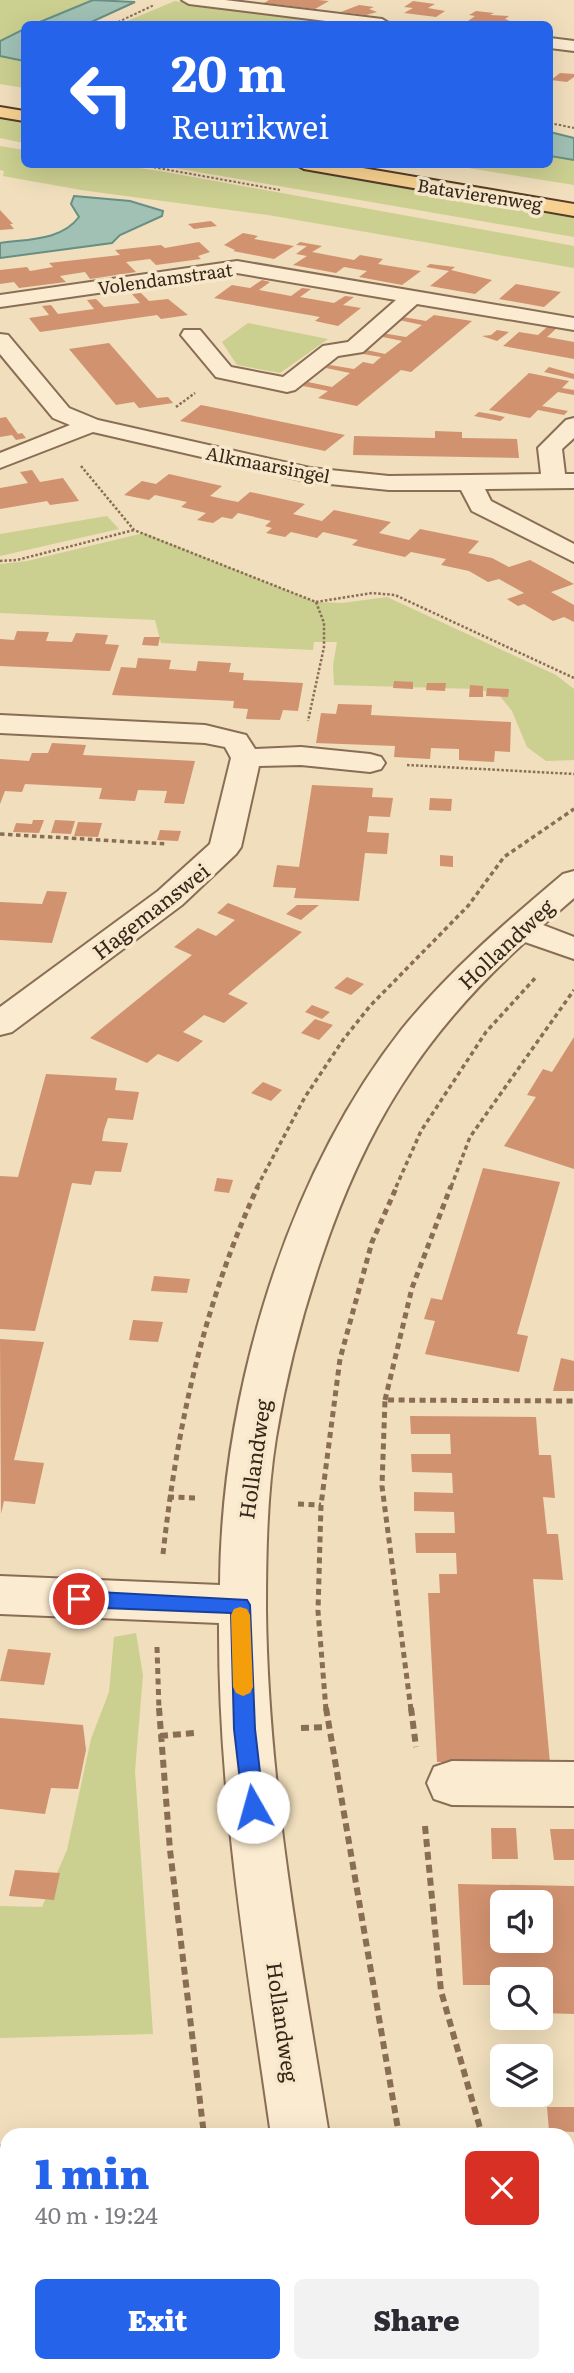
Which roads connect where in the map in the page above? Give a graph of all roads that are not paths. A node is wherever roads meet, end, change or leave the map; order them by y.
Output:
1 (189, 0) edge
2 (358, 21) edge
3 (553, 43) edge
4 (574, 46) edge
5 (0, 95) edge
6 (21, 98) edge
7 (0, 112) edge
8 (21, 116) edge
9 (327, 168) edge
10 (437, 168) edge
11 (574, 192) edge
12 (574, 210) edge
13 (412, 297) junction
14 (0, 301) edge
15 (574, 324) edge
16 (192, 335) dead end
17 (0, 340) edge
18 (91, 425) junction
19 (574, 425) edge
20 (0, 461) edge
21 (564, 480) edge
22 (470, 483) junction
23 (574, 554) edge
24 (0, 724) edge
25 (246, 758) junction
26 (370, 763) road end
27 (574, 881) edge
28 (520, 928) junction
29 (569, 947) edge
30 (0, 1024) edge
31 (0, 1595) edge
32 (240, 1605) junction
33 (436, 1784) road end
34 (574, 1784) edge
35 (299, 2128) edge

1 - 2 street
3 - 4 street
5 - 6 main road
7 - 8 main road
9 - 12 main road, Batavierenweg
10 - 11 main road, Batavierenweg
13 - 14 street, Volendamstraat
13 - 15 street, Volendamstraat
13 - 16 street
17 - 18 street, Alkmaarsingel
18 - 20 street
18 - 22 street, Alkmaarsingel
19 - 21 street
21 - 22 street, Alkmaarsingel
22 - 23 street
24 - 25 street
25 - 26 street
25 - 30 street, Hagemanswei
27 - 28 street, Hollandweg
28 - 29 street
28 - 32 street, Hollandweg
31 - 32 street
32 - 35 street, Hollandweg
33 - 34 street

